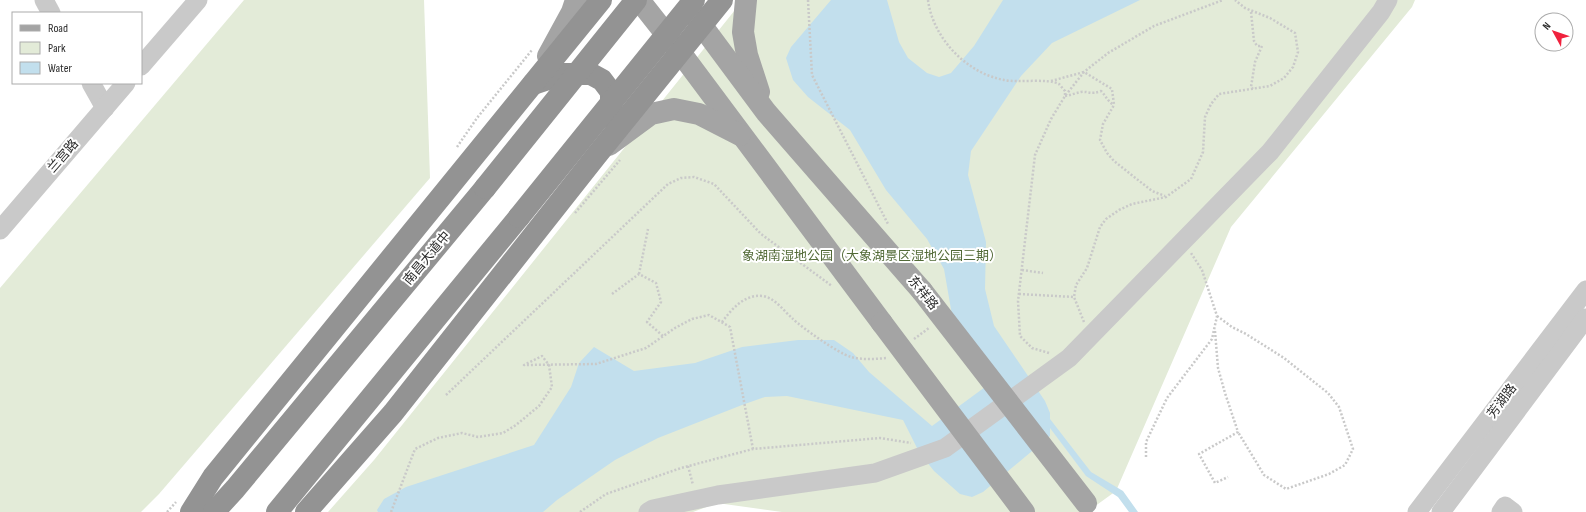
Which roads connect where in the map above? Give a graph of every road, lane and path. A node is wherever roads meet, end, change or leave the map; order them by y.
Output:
1 (44, 0) edge
2 (198, 0) edge
3 (576, 0) edge
4 (602, 0) edge
5 (638, 0) edge
6 (682, 0) edge
7 (694, 0) edge
8 (722, 0) edge
9 (746, 0) edge
10 (808, 0) edge
11 (928, 0) edge
12 (1223, 0) edge
13 (1235, 0) edge
14 (1388, 0) edge
15 (1251, 11) junction
16 (50, 12) edge
17 (701, 25) junction
18 (680, 52) junction
19 (142, 65) edge
20 (1084, 72) junction
21 (1051, 81) junction
22 (91, 84) edge
23 (125, 84) edge
24 (533, 84) junction
25 (1253, 90) junction
26 (1065, 96) junction
27 (1114, 106) junction
28 (105, 108) junction
29 (766, 112) junction
30 (744, 137) junction
31 (596, 156) junction
32 (1166, 197) junction
33 (890, 228) dead end
34 (648, 229) dead end
35 (0, 230) edge
36 (1183, 241) junction
37 (1022, 270) junction
38 (1043, 273) dead end
39 (639, 274) junction
40 (838, 290) dead end
41 (1586, 290) edge
42 (612, 294) dead end
43 (1019, 294) junction
44 (1074, 297) junction
45 (1217, 316) junction
46 (1586, 318) edge
47 (722, 322) junction
48 (1215, 327) junction
49 (929, 328) dead end
50 (663, 336) junction
51 (1090, 336) junction
52 (912, 341) dead end
53 (889, 358) dead end
54 (1069, 358) junction
55 (549, 365) junction
56 (446, 395) dead end
57 (1238, 432) junction
58 (916, 444) dead end
59 (753, 449) junction
60 (1146, 457) dead end
61 (688, 466) junction
62 (1228, 478) dead end
63 (697, 499) junction
64 (1089, 508) edge
65 (191, 512) edge
66 (214, 512) edge
67 (277, 512) edge
68 (306, 512) edge
69 (390, 512) edge
70 (580, 512) edge
71 (648, 512) edge
72 (1024, 512) edge
73 (1417, 512) edge
74 (1441, 512) edge
75 (1501, 512) edge
76 (1512, 512) edge

1 - 16 street
2 - 19 street
3 - 24 main road
4 - 24 highway
5 - 18 main road
5 - 66 highway, 南昌大道中, bridge
6 - 17 main road, 东祥路
7 - 67 highway, bridge
8 - 17 highway
9 - 29 main road
10 - 33 path
11 - 21 path
12 - 20 path
13 - 15 path
14 - 36 street
15 - 25 path
15 - 25 path
17 - 18 highway
17 - 29 main road, 东祥路
18 - 30 main road
18 - 31 highway
20 - 21 path
20 - 26 path
20 - 27 path
21 - 26 path
22 - 28 street
23 - 28 street, 兰宫路
24 - 31 highway
24 - 65 highway
25 - 32 path
26 - 27 path
26 - 37 path
27 - 32 path
28 - 35 street, 兰宫路
29 - 64 main road, 东祥路, bridge
30 - 31 main road
30 - 72 main road, bridge
31 - 68 highway
32 - 44 path
34 - 39 path
36 - 45 path
36 - 51 street
37 - 38 path
37 - 43 path
39 - 42 path
39 - 50 path
40 - 56 path
41 - 73 street, 芳湖路
43 - 44 path
43 - 54 path
44 - 51 path
45 - 48 path
45 - 57 path
46 - 74 street, 芳湖路
47 - 50 path
47 - 53 path
47 - 59 path
48 - 57 path
48 - 60 path
49 - 52 path
50 - 55 path
51 - 54 street
54 - 63 street
55 - 55 path
55 - 69 path
57 - 62 path
58 - 59 path
59 - 61 path
61 - 63 path
61 - 70 path
63 - 71 street
75 - 76 street

